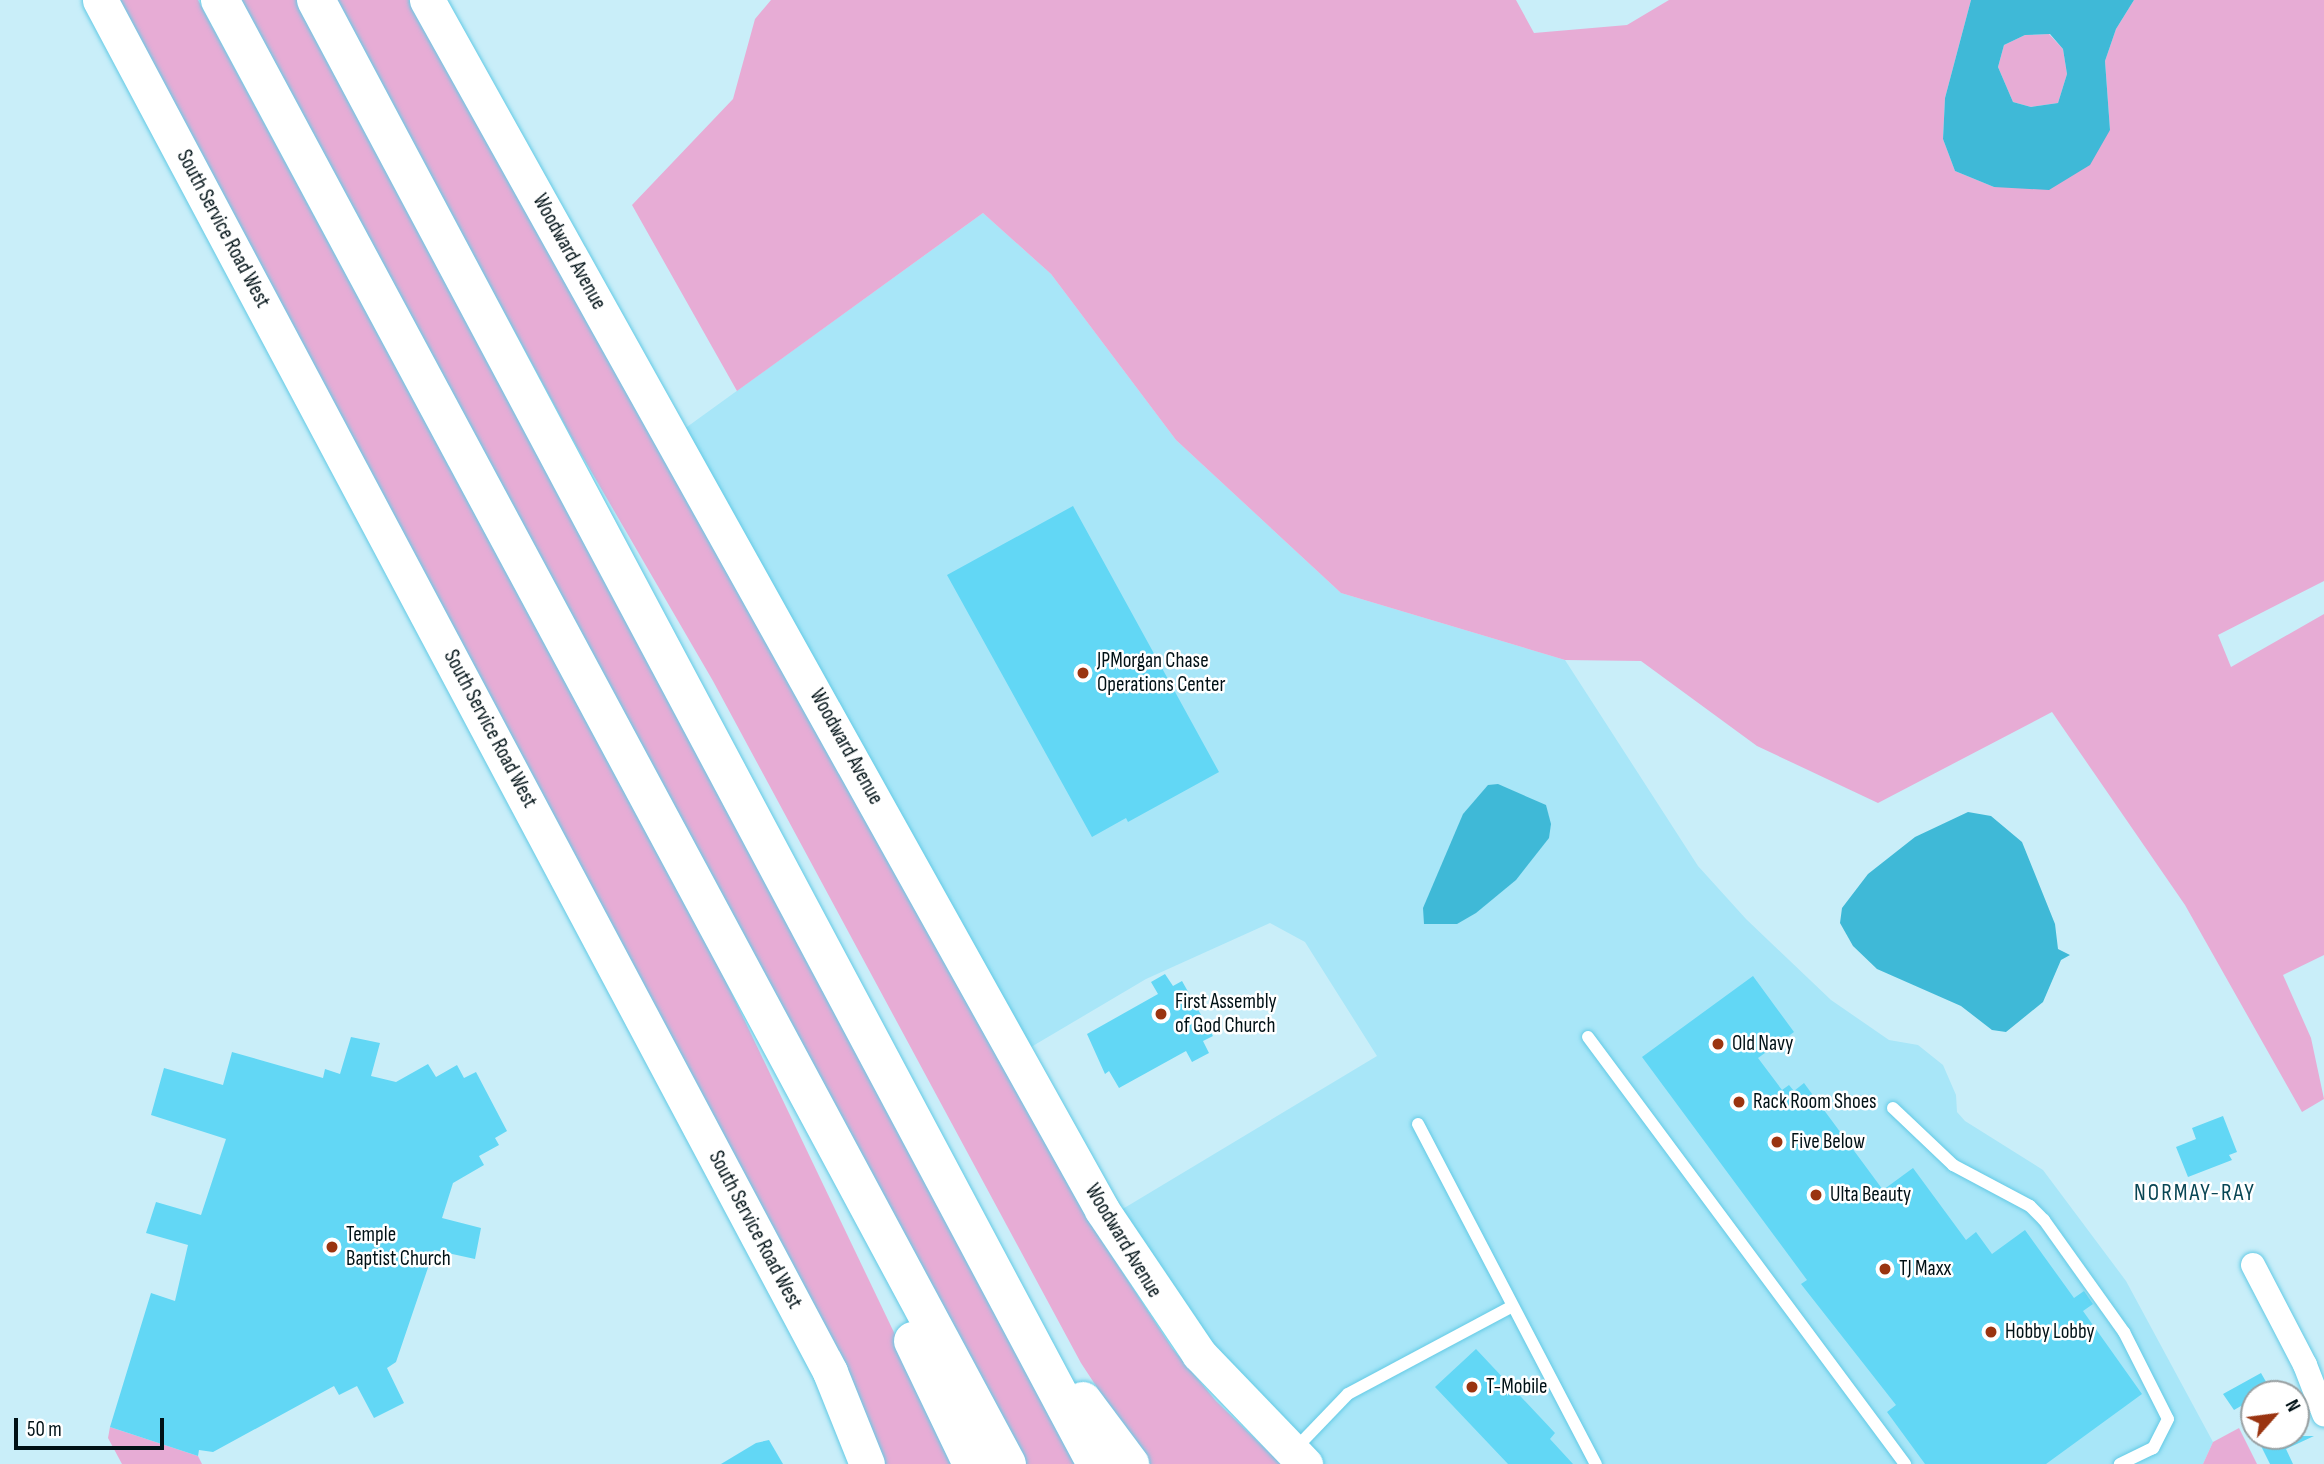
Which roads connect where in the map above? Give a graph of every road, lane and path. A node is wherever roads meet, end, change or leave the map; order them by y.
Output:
1 (100, 0) edge
2 (220, 0) edge
3 (316, 0) edge
4 (427, 0) edge
5 (1588, 1037) dead end
6 (1893, 1108) dead end
7 (1418, 1124) dead end
8 (855, 1181) junction
9 (2253, 1265) dead end
10 (1003, 1294) junction
11 (1511, 1307) junction
12 (2324, 1414) edge
13 (1299, 1458) edge
14 (867, 1464) edge
15 (972, 1464) edge
16 (1007, 1464) edge
17 (1096, 1464) edge
18 (1130, 1464) edge
19 (1597, 1464) edge
20 (1905, 1464) edge
21 (2120, 1464) edge

1 - 14 main road, South Service Road West
2 - 8 highway
3 - 10 highway
4 - 13 main road, Woodward Avenue
5 - 20 lane
6 - 21 lane
7 - 11 lane
8 - 15 highway
8 - 16 highway
9 - 12 street
10 - 17 highway
10 - 18 highway
11 - 13 lane
11 - 19 lane

